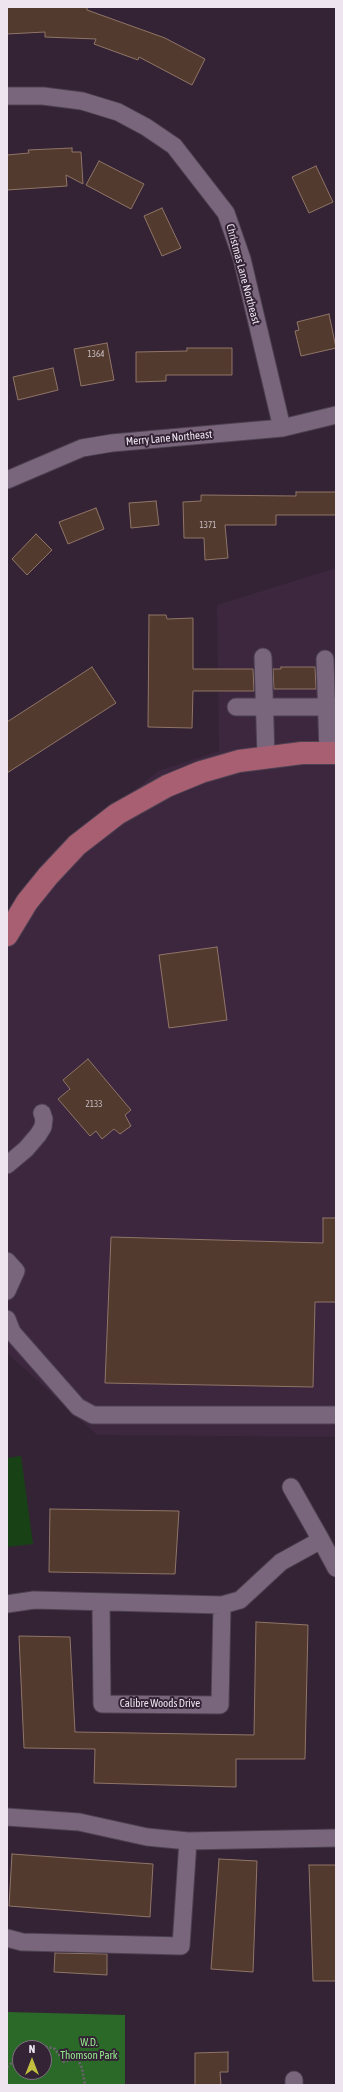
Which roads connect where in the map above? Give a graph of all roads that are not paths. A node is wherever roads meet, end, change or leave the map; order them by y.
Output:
1 (7, 96) edge
2 (336, 415) edge
3 (282, 428) junction
4 (7, 480) edge
5 (263, 656) dead end
6 (325, 659) dead end
7 (236, 707) dead end
8 (331, 707) edge
9 (265, 708) junction
10 (332, 753) edge
11 (266, 757) junction
12 (7, 935) edge
13 (42, 1113) dead end
14 (7, 1165) edge
15 (7, 1261) edge
16 (7, 1291) edge
17 (7, 1319) edge
18 (336, 1415) edge
19 (291, 1487) dead end
20 (321, 1540) junction
21 (336, 1568) edge
22 (101, 1603) junction
23 (7, 1604) edge
24 (222, 1604) junction
25 (7, 1817) edge
26 (336, 1838) edge
27 (188, 1841) junction
28 (7, 1938) edge

1 - 3 street, Christmas Lane Northeast
2 - 3 street, Merry Lane Northeast
3 - 4 street, Merry Lane Northeast
5 - 9 street
6 - 8 street
7 - 9 street
8 - 9 street
8 - 10 street
9 - 11 street
10 - 11 main road
11 - 12 main road
13 - 14 street
15 - 16 street
17 - 18 street
19 - 20 street
20 - 21 street
20 - 24 street
22 - 23 street
22 - 24 street
22 - 24 street, Calibre Woods Drive
25 - 27 street
26 - 27 street
27 - 28 street

